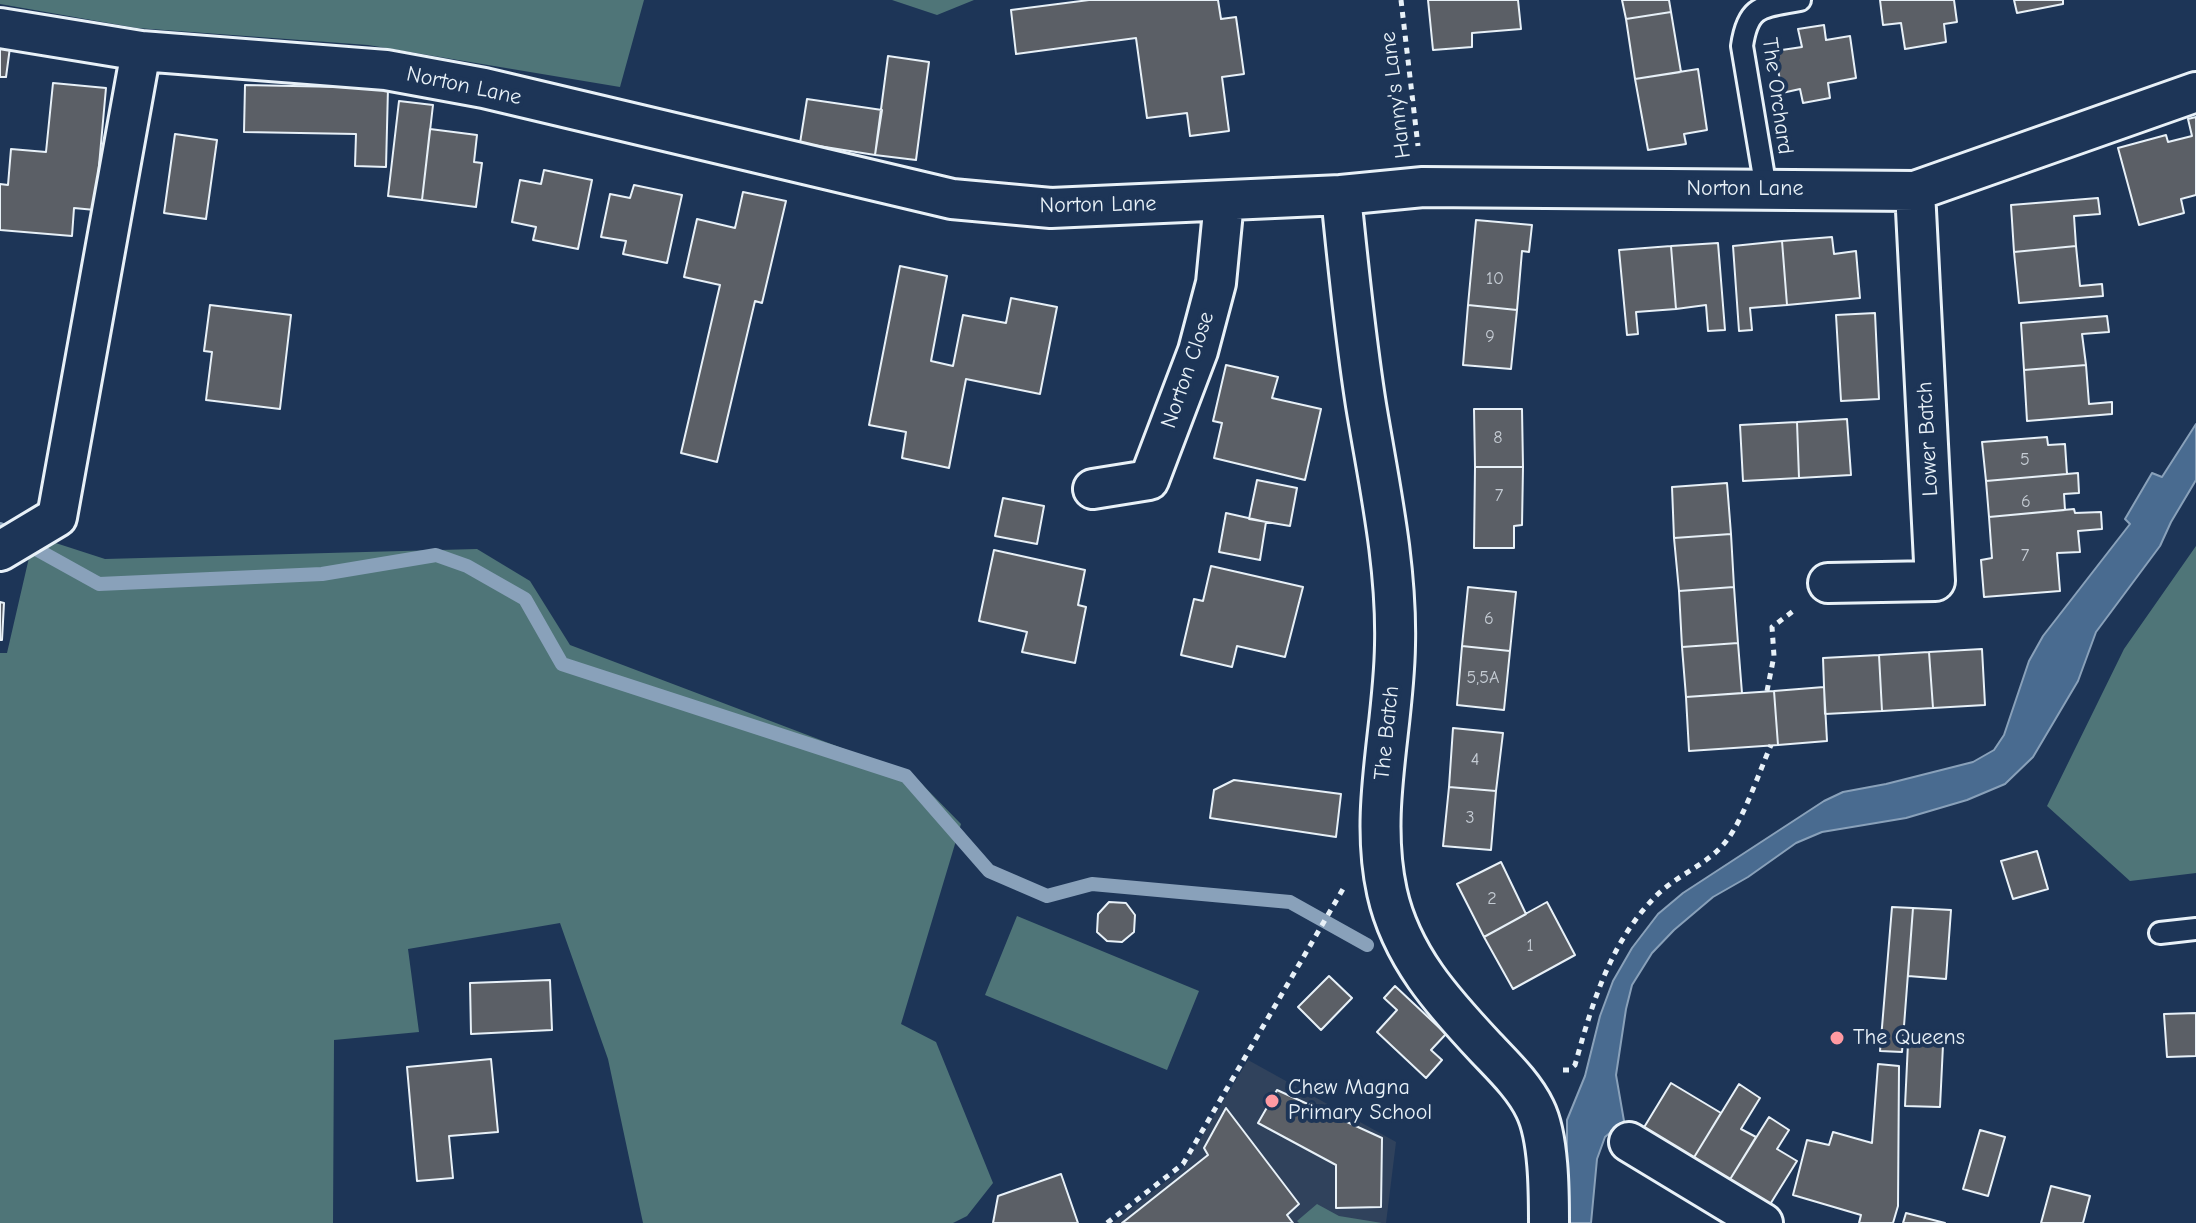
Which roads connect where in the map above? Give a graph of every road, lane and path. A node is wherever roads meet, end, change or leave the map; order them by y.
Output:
1 (1401, 0) edge
2 (1800, 0) edge
3 (0, 28) edge
4 (141, 51) junction
5 (2196, 92) edge
6 (1423, 187) junction
7 (1766, 189) junction
8 (1915, 191) junction
9 (1341, 195) junction
10 (1224, 201) junction
11 (1093, 489) dead end
12 (0, 551) edge
13 (1828, 583) joint
14 (1767, 691) dead end
15 (1771, 745) dead end
16 (1340, 894) dead end
17 (2196, 929) edge
18 (2160, 933) dead end
19 (1553, 1071) dead end
20 (1629, 1142) dead end
21 (1107, 1223) edge
22 (1549, 1223) edge
23 (1763, 1223) edge

1 - 6 path, Hanny's Lane
2 - 7 lane, The Orchard
3 - 4 street, Norton Lane
4 - 10 street, Norton Lane
4 - 12 street
5 - 8 street, Norton Lane
6 - 7 street, Norton Lane
6 - 9 street, Norton Lane
7 - 8 street, Norton Lane
8 - 13 street, Lower Batch
9 - 10 street, Norton Lane
9 - 22 street, The Batch
10 - 11 street, Norton Close
13 - 14 path
15 - 19 path
16 - 21 path
17 - 18 lane
20 - 23 street

